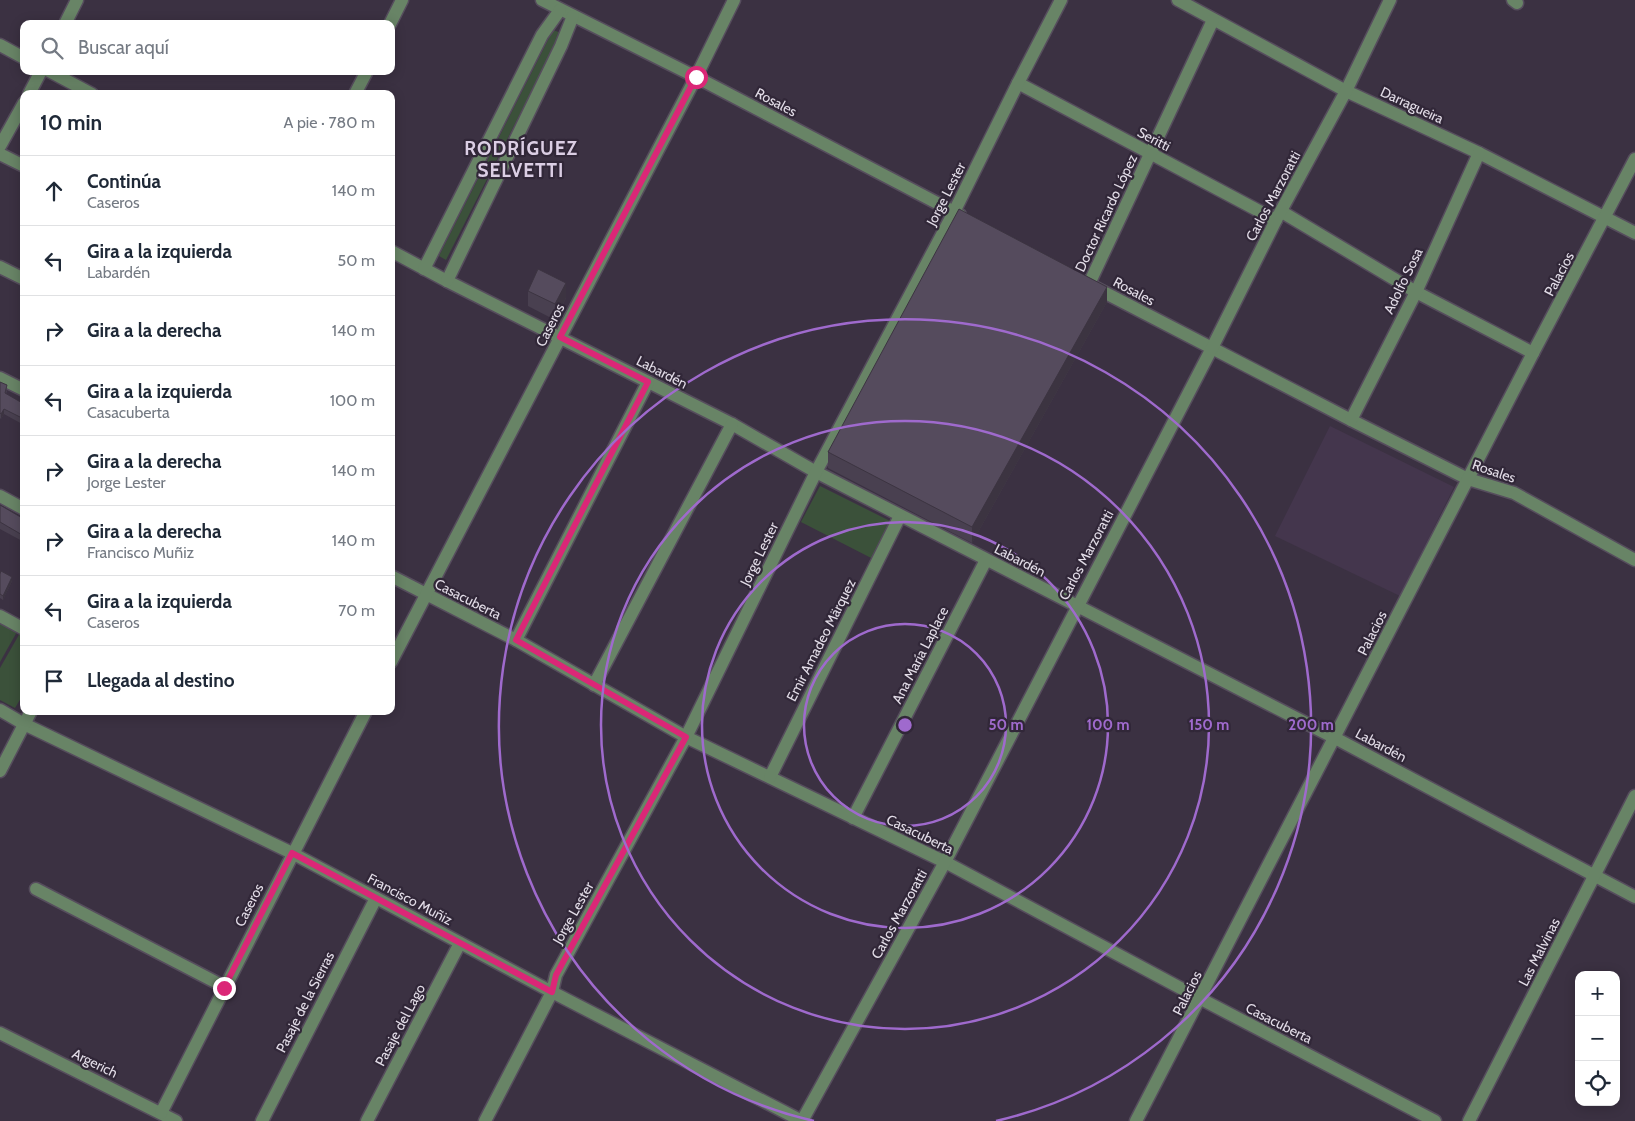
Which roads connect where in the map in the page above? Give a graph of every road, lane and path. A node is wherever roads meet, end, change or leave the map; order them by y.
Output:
1 (77, 0) edge
2 (402, 0) edge
3 (542, 0) edge
4 (734, 0) edge
5 (1061, 0) edge
6 (1178, 0) edge
7 (1390, 0) edge
8 (560, 10) junction
9 (573, 16) junction
10 (67, 20) edge
11 (392, 20) edge
12 (1213, 20) junction
13 (0, 45) edge
14 (20, 56) edge
15 (39, 75) edge
16 (56, 75) edge
17 (365, 75) edge
18 (696, 77) junction
19 (1018, 83) junction
20 (31, 90) edge
21 (85, 90) edge
22 (357, 90) edge
23 (1346, 91) junction
24 (20, 110) edge
25 (0, 146) edge
26 (1479, 153) junction
27 (0, 154) edge
28 (1150, 154) junction
29 (1635, 160) edge
30 (20, 164) edge
31 (954, 212) junction
32 (1279, 216) junction
33 (1606, 218) junction
34 (971, 221) edge
35 (1635, 233) edge
36 (395, 253) edge
37 (0, 267) edge
38 (424, 269) junction
39 (20, 277) edge
40 (447, 281) junction
41 (1085, 282) joint
42 (1416, 292) junction
43 (560, 337) junction
44 (1212, 348) junction
45 (1533, 353) junction
46 (0, 378) edge
47 (648, 382) junction
48 (20, 388) edge
49 (1351, 420) junction
50 (732, 424) junction
51 (816, 472) junction
52 (1468, 479) junction
53 (0, 496) edge
54 (20, 508) edge
55 (900, 516) junction
56 (986, 560) junction
57 (1635, 560) edge
58 (395, 578) edge
59 (426, 594) junction
60 (1077, 606) junction
61 (0, 616) edge
62 (20, 627) edge
63 (516, 640) junction
64 (395, 654) edge
65 (594, 685) junction
66 (0, 710) edge
67 (29, 715) edge
68 (364, 715) edge
69 (24, 724) junction
70 (686, 737) junction
71 (1334, 738) junction
72 (0, 771) edge
73 (770, 778) junction
74 (1635, 796) edge
75 (853, 818) junction
76 (292, 853) junction
77 (945, 862) junction
78 (1594, 876) junction
79 (36, 889) dead end
80 (1635, 897) edge
81 (376, 898) junction
82 (460, 943) junction
83 (224, 988) junction
84 (552, 992) junction
85 (1200, 999) junction
86 (0, 1033) edge
87 (161, 1112) junction
88 (176, 1121) edge
89 (262, 1121) edge
90 (367, 1121) edge
91 (485, 1121) edge
92 (802, 1121) edge
93 (1136, 1121) edge
94 (1435, 1121) edge
95 (1469, 1121) edge

1 - 10 street
2 - 11 street
3 - 8 street, Rosales
4 - 18 street, Caseros
5 - 19 street, Jorge Lester
6 - 12 street, Darragueira
7 - 23 street, Carlos Marzoratti
8 - 9 street, Rosales
8 - 38 street
9 - 18 street, Rosales
9 - 40 street
12 - 23 street, Darragueira
12 - 28 street, Doctor Ricardo López
13 - 14 street
15 - 20 street
16 - 21 street
17 - 22 street
18 - 31 street, Rosales
18 - 43 street, Caseros
19 - 28 street, Seritti
19 - 31 street, Jorge Lester
23 - 26 street, Darragueira
23 - 32 street, Carlos Marzoratti
24 - 25 street
26 - 33 street, Darragueira
26 - 42 street, Adolfo Sosa
27 - 30 street
28 - 32 street, Seritti
28 - 41 street, Doctor Ricardo López
29 - 33 street, Palacios
31 - 34 street, Rosales
31 - 51 street, Jorge Lester
32 - 42 street, Seritti
32 - 44 street, Carlos Marzoratti
33 - 35 street, Darragueira
33 - 45 street, Palacios
36 - 38 street, Labardén
37 - 39 street
38 - 40 street, Labardén
40 - 43 street, Labardén
41 - 44 street, Rosales
42 - 45 street, Seritti
42 - 49 street, Adolfo Sosa
43 - 47 street, Labardén
43 - 59 street, Caseros
44 - 49 street, Rosales
44 - 60 street, Carlos Marzoratti
45 - 52 street, Palacios
46 - 48 street
47 - 50 street, Labardén
47 - 63 street
49 - 52 street, Rosales
50 - 51 street, Labardén
50 - 65 street
51 - 55 street, Labardén
51 - 70 street, Jorge Lester
52 - 57 street, Rosales
52 - 71 street, Palacios
53 - 54 street
55 - 56 street, Labardén
55 - 73 street, Emir Amadeo Märquez
56 - 60 street, Labardén
56 - 75 street, Ana María Laplace
58 - 59 street, Casacuberta
59 - 63 street, Casacuberta
59 - 64 street, Caseros
60 - 71 street, Labardén
60 - 77 street, Carlos Marzoratti
61 - 62 street
63 - 65 street, Casacuberta
65 - 70 street, Casacuberta
66 - 69 street, Francisco Muñiz
67 - 69 street
68 - 76 street, Caseros
69 - 72 street
69 - 76 street, Francisco Muñiz
70 - 73 street, Casacuberta
70 - 84 street, Jorge Lester
71 - 78 street, Labardén
71 - 85 street, Palacios
73 - 75 street, Casacuberta
74 - 78 street, Las Malvinas
75 - 77 street, Casacuberta
76 - 81 street, Francisco Muñiz
76 - 83 street, Caseros
77 - 85 street, Casacuberta
77 - 92 street, Carlos Marzoratti
78 - 80 street, Labardén
78 - 95 street, Las Malvinas
79 - 83 street
81 - 82 street, Francisco Muñiz
81 - 89 street, Pasaje de la Sierras
82 - 84 street, Francisco Muñiz
82 - 90 street, Pasaje del Lago
83 - 87 street, Caseros
84 - 91 street, Jorge Lester
84 - 92 street, Francisco Muñiz
85 - 93 street, Palacios
85 - 94 street, Casacuberta
86 - 87 street, Argerich
87 - 88 street, Argerich

